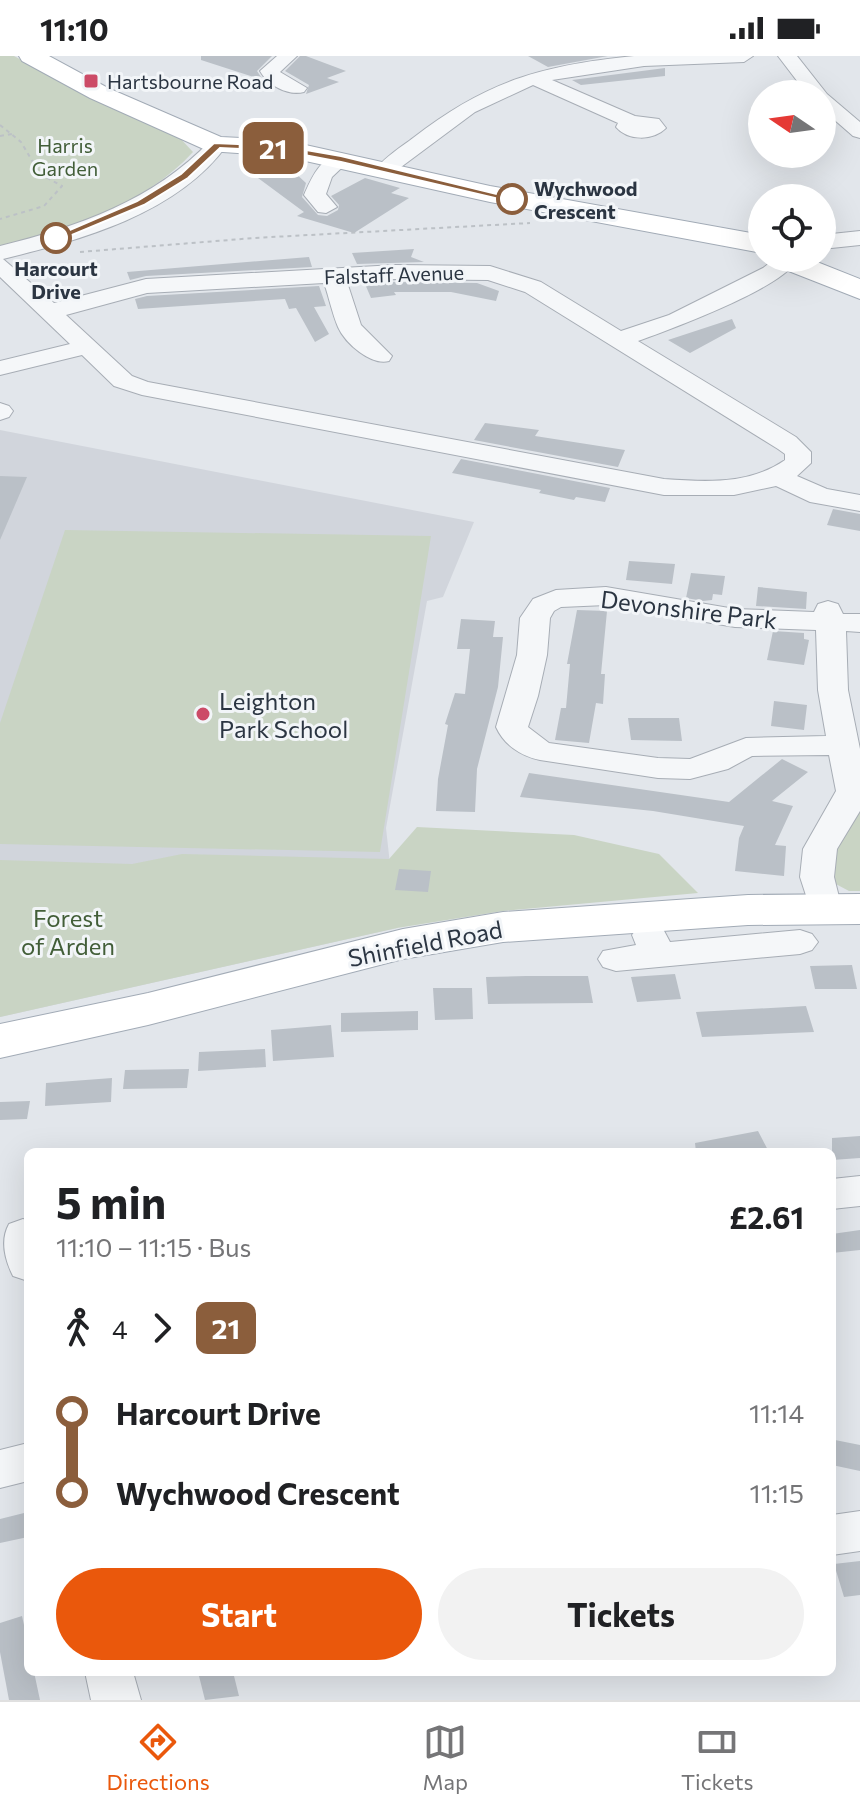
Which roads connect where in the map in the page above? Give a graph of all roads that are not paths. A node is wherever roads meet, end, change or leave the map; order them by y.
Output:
1 (31, 56) edge
2 (288, 56) edge
3 (744, 56) edge
4 (787, 56) edge
5 (537, 80) junction
6 (806, 80) edge
7 (292, 83) dead end
8 (836, 106) edge
9 (860, 109) edge
10 (836, 111) edge
11 (632, 122) dead end
12 (860, 132) edge
13 (217, 145) junction
14 (341, 159) junction
15 (386, 169) junction
16 (326, 207) dead end
17 (748, 246) edge
18 (0, 253) edge
19 (0, 265) edge
20 (772, 272) edge
21 (825, 272) edge
22 (334, 277) junction
23 (860, 290) edge
24 (49, 312) junction
25 (617, 340) junction
26 (86, 347) junction
27 (381, 350) dead end
28 (0, 368) edge
29 (775, 476) junction
30 (860, 503) edge
31 (840, 619) edge
32 (846, 691) edge
33 (842, 745) junction
34 (829, 920) edge
35 (651, 936) junction
36 (616, 959) dead end
37 (0, 1041) edge
38 (860, 1191) edge
39 (836, 1194) edge
40 (24, 1463) edge
41 (0, 1469) edge
42 (860, 1531) edge
43 (836, 1534) edge
44 (110, 1676) edge
45 (116, 1700) edge

1 - 13 main road
2 - 7 street
3 - 5 street
4 - 6 street
5 - 11 street
5 - 15 street
8 - 9 street
10 - 12 street
13 - 14 main road
13 - 18 street
14 - 15 main road
14 - 16 street
15 - 17 main road
19 - 24 street
20 - 25 street
21 - 23 main road
22 - 24 street, Falstaff Avenue
22 - 25 street, Falstaff Avenue
22 - 27 street
24 - 26 street
25 - 29 street, Falstaff Avenue
26 - 28 street
26 - 29 street
29 - 30 street
31 - 32 street, Devonshire Park
31 - 33 street, Devonshire Park
32 - 33 street, Devonshire Park
33 - 34 street, Devonshire Park
34 - 35 main road, Shinfield Road
35 - 36 street
35 - 37 main road, Shinfield Road
38 - 39 street
40 - 41 street
42 - 43 street
44 - 45 street

